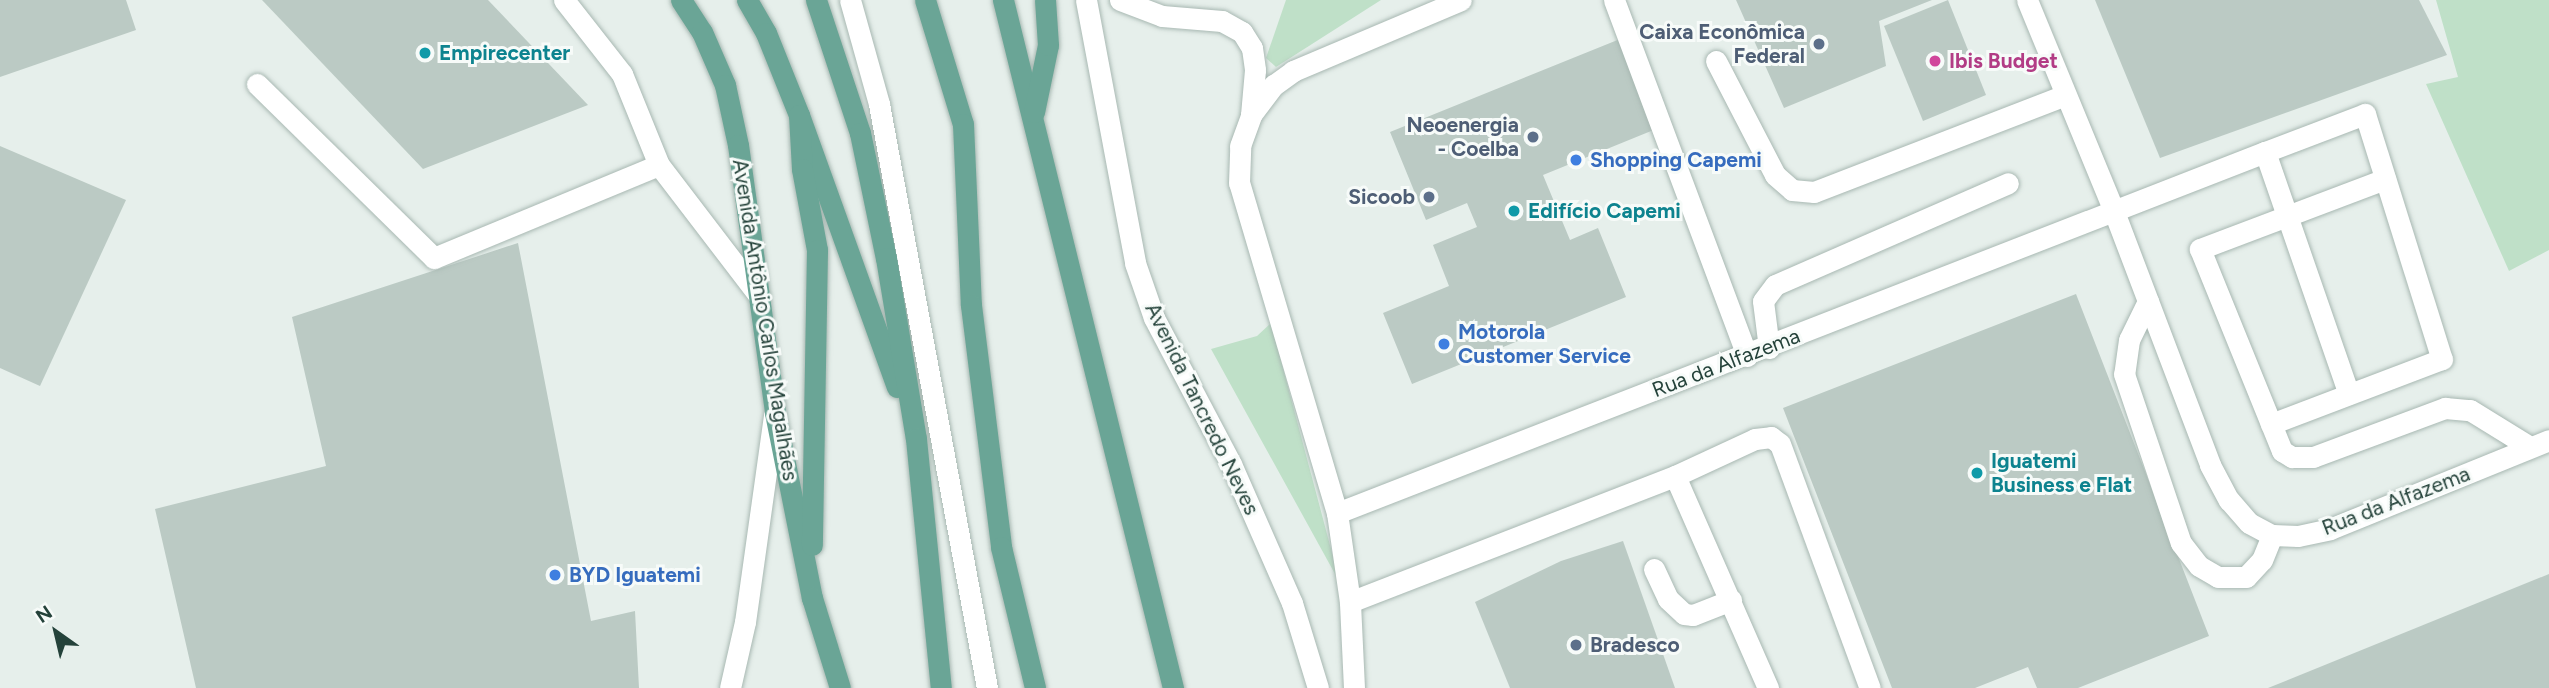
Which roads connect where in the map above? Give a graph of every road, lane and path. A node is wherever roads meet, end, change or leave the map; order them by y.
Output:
1 (681, 0) edge
2 (747, 0) edge
3 (816, 0) edge
4 (850, 0) edge
5 (925, 0) edge
6 (1003, 0) edge
7 (1045, 0) edge
8 (1086, 0) edge
9 (1120, 0) edge
10 (1461, 0) edge
11 (1614, 0) edge
12 (2027, 0) edge
13 (571, 2) edge
14 (1716, 61) dead end
15 (257, 84) dead end
16 (2065, 95) junction
17 (799, 115) junction
18 (1251, 115) junction
19 (1033, 118) junction
20 (2265, 152) junction
21 (659, 165) junction
22 (2385, 179) junction
23 (2008, 183) dead end
24 (2113, 209) junction
25 (2289, 213) junction
26 (761, 297) junction
27 (2148, 301) junction
28 (1769, 348) junction
29 (1747, 356) junction
30 (2349, 394) junction
31 (775, 413) junction
32 (2271, 424) junction
33 (916, 439) junction
34 (2539, 444) edge
35 (1675, 476) junction
36 (1336, 513) junction
37 (2272, 534) junction
38 (1654, 569) dead end
39 (813, 598) junction
40 (1731, 600) junction
41 (1350, 602) junction
42 (730, 688) edge
43 (840, 688) edge
44 (941, 688) edge
45 (987, 688) edge
46 (1035, 688) edge
47 (1173, 688) edge
48 (1318, 688) edge
49 (1354, 688) edge
50 (1768, 688) edge
51 (1870, 688) edge

1 - 26 main road, Avenida Antônio Carlos Magalhães
2 - 17 main road
3 - 33 main road
4 - 45 street
5 - 46 main road
6 - 19 main road
7 - 19 main road
8 - 48 street, Avenida Tancredo Neves
9 - 18 street
10 - 18 street
11 - 29 street
12 - 16 street
13 - 21 street
14 - 16 street
15 - 21 street
16 - 24 street
17 - 33 main road
17 - 39 main road
18 - 36 street
19 - 47 main road
20 - 22 street, Rua da Alfazema
20 - 24 street, Rua da Alfazema
20 - 25 street
21 - 26 street
22 - 25 street
22 - 30 street
23 - 28 street
24 - 27 street
24 - 28 street, Rua da Alfazema
25 - 30 street
25 - 32 street
26 - 31 main road, Avenida Antônio Carlos Magalhães
27 - 37 street
27 - 37 street
28 - 29 street, Rua da Alfazema
29 - 36 street, Rua da Alfazema
30 - 32 street
31 - 39 main road, Avenida Antônio Carlos Magalhães
31 - 42 street
32 - 34 street
33 - 44 main road
34 - 37 street, Rua da Alfazema
35 - 40 street
35 - 41 street
35 - 51 street
36 - 41 street
38 - 40 street
39 - 43 main road, Avenida Antônio Carlos Magalhães
40 - 50 street
41 - 49 street

